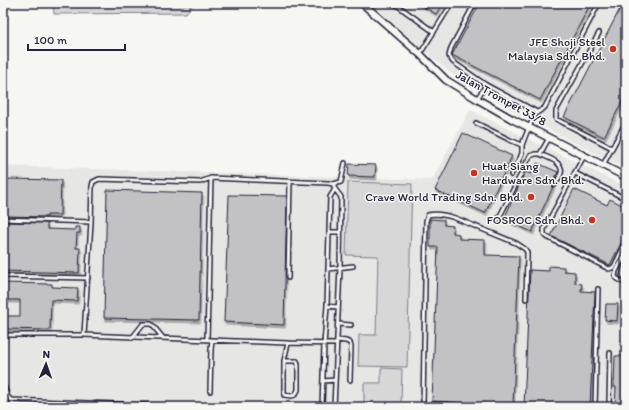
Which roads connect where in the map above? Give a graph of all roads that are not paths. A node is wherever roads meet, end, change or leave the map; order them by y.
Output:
1 (362, 3) edge
2 (394, 3) edge
3 (452, 3) edge
4 (475, 3) edge
5 (599, 3) edge
6 (434, 32) junction
7 (599, 33) dead end
8 (420, 54) junction
9 (486, 85) junction
10 (477, 99) junction
11 (537, 112) junction
12 (626, 122) edge
13 (476, 124) dead end
14 (529, 127) junction
15 (549, 138) junction
16 (522, 145) junction
17 (612, 148) junction
18 (540, 154) junction
19 (584, 156) junction
20 (345, 163) dead end
21 (603, 165) junction
22 (575, 173) junction
23 (511, 175) dead end
24 (626, 177) edge
25 (211, 178) junction
26 (290, 182) junction
27 (333, 184) junction
28 (555, 185) dead end
29 (335, 189) junction
30 (626, 199) edge
31 (3, 219) edge
32 (498, 220) dead end
33 (91, 222) junction
34 (329, 232) junction
35 (340, 232) junction
36 (626, 241) edge
37 (626, 253) edge
38 (353, 266) dead end
39 (340, 268) junction
40 (328, 269) junction
41 (3, 276) edge
42 (88, 278) junction
43 (288, 278) dead end
44 (626, 284) edge
45 (598, 289) dead end
46 (526, 298) dead end
47 (327, 306) junction
48 (338, 307) junction
49 (338, 324) junction
50 (351, 325) dead end
51 (3, 334) edge
52 (84, 335) junction
53 (132, 338) junction
54 (164, 338) junction
55 (207, 340) junction
56 (212, 340) junction
57 (337, 340) junction
58 (288, 343) junction
59 (324, 344) junction
60 (336, 344) junction
61 (610, 352) dead end
62 (284, 361) junction
63 (335, 380) junction
64 (350, 380) dead end
65 (323, 381) junction
66 (3, 383) edge
67 (210, 391) dead end
68 (164, 406) dead end
69 (322, 407) edge
70 (334, 407) edge
71 (423, 407) edge
72 (595, 407) edge
73 (609, 407) edge

1 - 8 street, Jalan Trompet 33/8
2 - 6 lane
3 - 6 lane
4 - 9 lane
5 - 11 lane
6 - 8 lane
7 - 17 lane
8 - 10 street, Jalan Trompet 33/8
9 - 10 lane
9 - 11 lane
10 - 14 street, Jalan Trompet 33/8
11 - 14 lane
12 - 17 lane
13 - 16 lane
14 - 15 street, Jalan Trompet 33/8
14 - 16 lane
15 - 18 lane
15 - 19 street, Jalan Trompet 33/8
16 - 23 lane
17 - 21 lane
18 - 28 lane
18 - 32 lane
19 - 21 street, Jalan Trompet 33/8
19 - 22 lane
20 - 27 lane
21 - 24 street, Jalan Trompet 33/8
22 - 30 lane
22 - 36 lane
25 - 26 lane
25 - 33 lane
25 - 55 lane
26 - 27 lane
26 - 43 lane
27 - 29 lane
29 - 34 lane
29 - 35 lane
31 - 33 lane
33 - 42 lane
34 - 35 lane
34 - 40 lane
35 - 39 lane
37 - 44 lane
38 - 39 lane
39 - 40 lane
39 - 48 lane
40 - 47 lane
41 - 42 lane
42 - 52 lane
45 - 72 lane
46 - 71 lane
47 - 48 lane
47 - 59 lane
48 - 49 lane
49 - 50 lane
49 - 57 lane
51 - 52 lane
52 - 53 lane
53 - 54 lane
53 - 54 lane
54 - 55 lane
55 - 56 lane
56 - 58 lane
56 - 67 lane
57 - 60 lane
57 - 64 lane
58 - 59 lane
58 - 62 lane
59 - 60 lane
59 - 65 lane
60 - 63 lane
61 - 73 lane
62 - 62 lane
63 - 65 lane
63 - 70 lane
65 - 69 lane
66 - 68 lane

